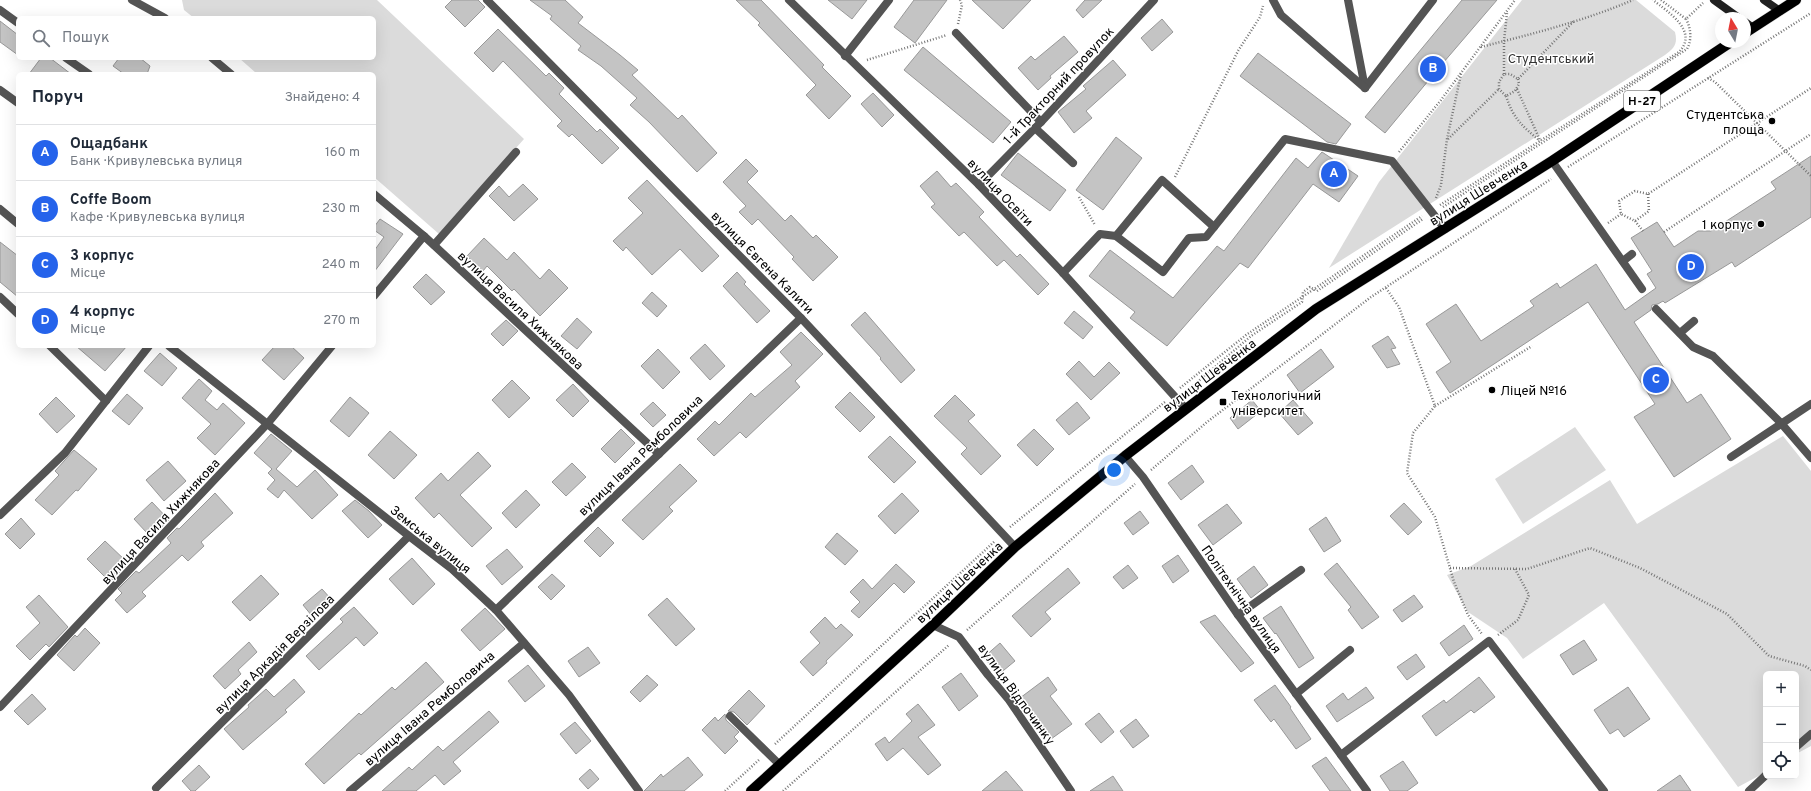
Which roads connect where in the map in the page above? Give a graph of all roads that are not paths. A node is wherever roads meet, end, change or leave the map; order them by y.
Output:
1 (132, 0) edge
2 (487, 0) edge
3 (790, 0) edge
4 (889, 0) edge
5 (1154, 0) edge
6 (1273, 0) edge
7 (1348, 0) edge
8 (1433, 0) edge
9 (1714, 0) edge
10 (1764, 0) edge
11 (1796, 0) edge
12 (0, 10) edge
13 (1780, 11) junction
14 (1731, 12) edge
15 (161, 16) edge
16 (16, 22) edge
17 (1751, 26) edge
18 (956, 33) road end
19 (1722, 48) edge
20 (845, 56) junction
21 (69, 60) edge
22 (214, 60) edge
23 (86, 72) edge
24 (230, 72) edge
25 (1364, 88) junction
26 (0, 90) edge
27 (16, 102) edge
28 (1041, 122) junction
29 (1035, 128) junction
30 (516, 152) dead end
31 (1552, 160) junction
32 (1074, 163) dead end
33 (979, 185) junction
34 (376, 196) edge
35 (0, 209) edge
36 (16, 222) edge
37 (1214, 227) junction
38 (1445, 229) junction
39 (424, 236) junction
40 (1116, 236) junction
41 (434, 245) junction
42 (1632, 254) dead end
43 (1623, 261) junction
44 (1063, 274) junction
45 (1642, 289) dead end
46 (376, 294) edge
47 (0, 297) edge
48 (1656, 309) dead end
49 (16, 312) edge
50 (800, 318) junction
51 (1694, 321) dead end
52 (1680, 333) junction
53 (52, 348) edge
54 (147, 348) edge
55 (172, 348) edge
56 (330, 348) edge
57 (106, 401) junction
58 (1811, 404) edge
59 (1186, 409) junction
60 (268, 423) junction
61 (1781, 423) junction
62 (659, 454) junction
63 (1125, 456) junction
64 (1732, 457) dead end
65 (1811, 458) edge
66 (0, 515) edge
67 (409, 536) junction
68 (1015, 547) junction
69 (1301, 570) dead end
70 (496, 610) junction
71 (1238, 615) junction
72 (933, 625) junction
73 (524, 643) junction
74 (1350, 650) dead end
75 (1296, 694) junction
76 (0, 708) edge
77 (730, 716) dead end
78 (1811, 734) edge
79 (1799, 745) edge
80 (1341, 755) junction
81 (780, 764) junction
82 (1763, 778) edge
83 (156, 788) dead end
84 (1069, 790) edge
85 (350, 791) edge
86 (639, 791) edge
87 (751, 791) edge
88 (1367, 791) edge
89 (1604, 791) edge
90 (1749, 791) edge

1 - 15 street
2 - 50 street, вулиця Євгена Калити
3 - 20 street, вулиця Освіти
4 - 20 street
5 - 28 street, 1-й Тракторний провулок
6 - 25 street
7 - 25 street
8 - 25 street
9 - 14 main road
10 - 13 main road
11 - 13 main road
12 - 16 street
13 - 17 main road
18 - 28 street
19 - 31 main road, вулиця Шевченка / Н-27
20 - 33 street, вулиця Освіти
21 - 23 street
22 - 24 street
26 - 27 street
28 - 29 street, 1-й Тракторний провулок
29 - 32 street
29 - 33 street, 1-й Тракторний провулок
30 - 41 street
31 - 38 main road, вулиця Шевченка / Н-27
31 - 43 street
33 - 44 street, вулиця Освіти
34 - 39 street, вулиця Василя Хижнякова
35 - 36 street
37 - 38 street
37 - 40 street
37 - 40 street
38 - 59 main road, вулиця Шевченка / Н-27
39 - 41 street, вулиця Василя Хижнякова
39 - 46 street
40 - 44 street
41 - 62 street, вулиця Василя Хижнякова
42 - 43 street
43 - 45 street
44 - 59 street, вулиця Освіти
47 - 49 street
48 - 52 street
50 - 62 street, вулиця Івана Ремболовича
50 - 68 street, вулиця Євгена Калити
51 - 52 street
52 - 61 street
53 - 57 street
54 - 57 street
55 - 60 street, Земська вулиця
56 - 60 street, вулиця Василя Хижнякова
57 - 66 street
58 - 61 street
59 - 63 main road, вулиця Шевченка / Н-27
60 - 67 street, Земська вулиця
60 - 76 street, вулиця Василя Хижнякова
61 - 64 street
61 - 65 street
62 - 70 street, вулиця Івана Ремболовича
63 - 68 main road, вулиця Шевченка / Н-27
63 - 71 street, Політехнічна вулиця
67 - 70 street, Земська вулиця
67 - 83 street, вулиця Аркадія Верзілова
68 - 72 main road, вулиця Шевченка / Н-27
69 - 71 street
70 - 73 street, Земська вулиця
71 - 75 street, Політехнічна вулиця
72 - 81 main road, вулиця Шевченка / Н-27
72 - 84 street, вулиця Відпочинку
73 - 85 street, вулиця Івана Ремболовича
73 - 86 street, Земська вулиця
74 - 75 street
75 - 80 street, Політехнічна вулиця
77 - 81 street
78 - 79 street
80 - 88 street, Політехнічна вулиця
80 - 89 street
81 - 87 main road, вулиця Шевченка / Н-27
82 - 90 street

